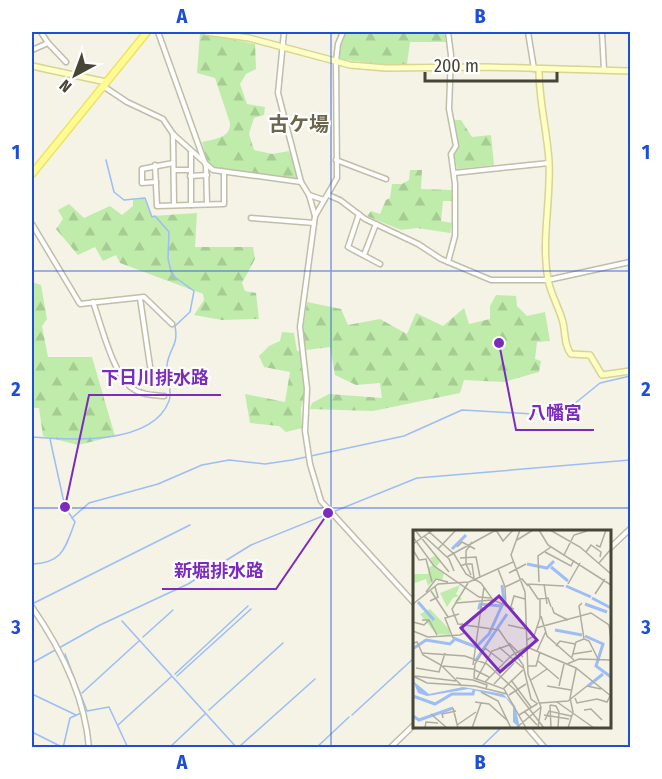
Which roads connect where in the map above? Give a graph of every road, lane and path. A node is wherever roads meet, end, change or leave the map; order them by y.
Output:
1 (41, 32) edge
2 (147, 32) edge
3 (159, 32) edge
4 (206, 32) edge
5 (284, 32) edge
6 (343, 32) edge
7 (448, 32) edge
8 (528, 32) edge
9 (602, 32) edge
10 (48, 43) junction
11 (282, 46) junction
12 (32, 50) edge
13 (336, 61) junction
14 (66, 62) dead end
15 (32, 66) edge
16 (451, 68) junction
17 (537, 70) junction
18 (604, 70) junction
19 (630, 71) edge
20 (104, 83) junction
21 (173, 134) junction
22 (191, 152) junction
23 (336, 160) junction
24 (173, 163) junction
25 (549, 163) junction
26 (155, 165) junction
27 (206, 166) junction
28 (174, 170) junction
29 (190, 170) junction
30 (224, 173) junction
31 (454, 173) junction
32 (32, 174) edge
33 (207, 175) junction
34 (190, 176) junction
35 (386, 179) dead end
36 (301, 182) junction
37 (156, 183) junction
38 (309, 195) junction
39 (326, 198) junction
40 (191, 204) junction
41 (207, 204) junction
42 (224, 204) junction
43 (232, 204) dead end
44 (174, 205) junction
45 (359, 214) junction
46 (315, 216) junction
47 (251, 218) dead end
48 (314, 223) junction
49 (32, 224) edge
50 (376, 224) junction
51 (364, 255) junction
52 (448, 262) junction
53 (630, 263) edge
54 (380, 264) dead end
55 (548, 280) junction
56 (140, 298) junction
57 (93, 302) junction
58 (172, 324) dead end
59 (150, 366) dead end
60 (630, 371) edge
61 (164, 396) dead end
62 (630, 529) edge
63 (611, 546) edge
64 (413, 602) edge
65 (32, 607) edge
66 (413, 726) edge
67 (528, 728) edge
68 (89, 747) edge
69 (390, 747) edge
70 (545, 747) edge

1 - 10 street
2 - 20 main road
3 - 27 street
4 - 11 street
5 - 11 street
6 - 13 street
7 - 16 street
8 - 17 street
9 - 18 street
10 - 12 street
10 - 14 street
11 - 13 street
11 - 36 street
13 - 16 street
13 - 23 street
15 - 20 street
16 - 17 street
16 - 31 street
17 - 18 street
17 - 25 street
18 - 19 street
20 - 21 street
20 - 32 main road
21 - 22 street
21 - 24 street
22 - 27 street
22 - 29 street
23 - 35 street
23 - 39 street
24 - 26 street
24 - 28 street
25 - 31 street
25 - 55 street
26 - 37 street
26 - 37 street
27 - 30 street
27 - 33 street
28 - 29 street
28 - 44 street
29 - 34 street
30 - 36 street
30 - 42 street
31 - 52 street
33 - 34 street
33 - 41 street
34 - 40 street
36 - 38 street
37 - 44 street
38 - 39 street
38 - 46 street
39 - 45 street
39 - 46 street
40 - 41 street
40 - 44 street
41 - 42 street
42 - 43 street
45 - 50 street
45 - 51 street
46 - 48 street
47 - 48 street
48 - 64 street
49 - 57 street
50 - 51 street
50 - 52 street
51 - 54 street
52 - 55 street
53 - 55 street
55 - 60 street
56 - 57 street
56 - 58 street
56 - 59 street
57 - 61 street
62 - 63 street
65 - 68 street
66 - 69 street
67 - 70 street

